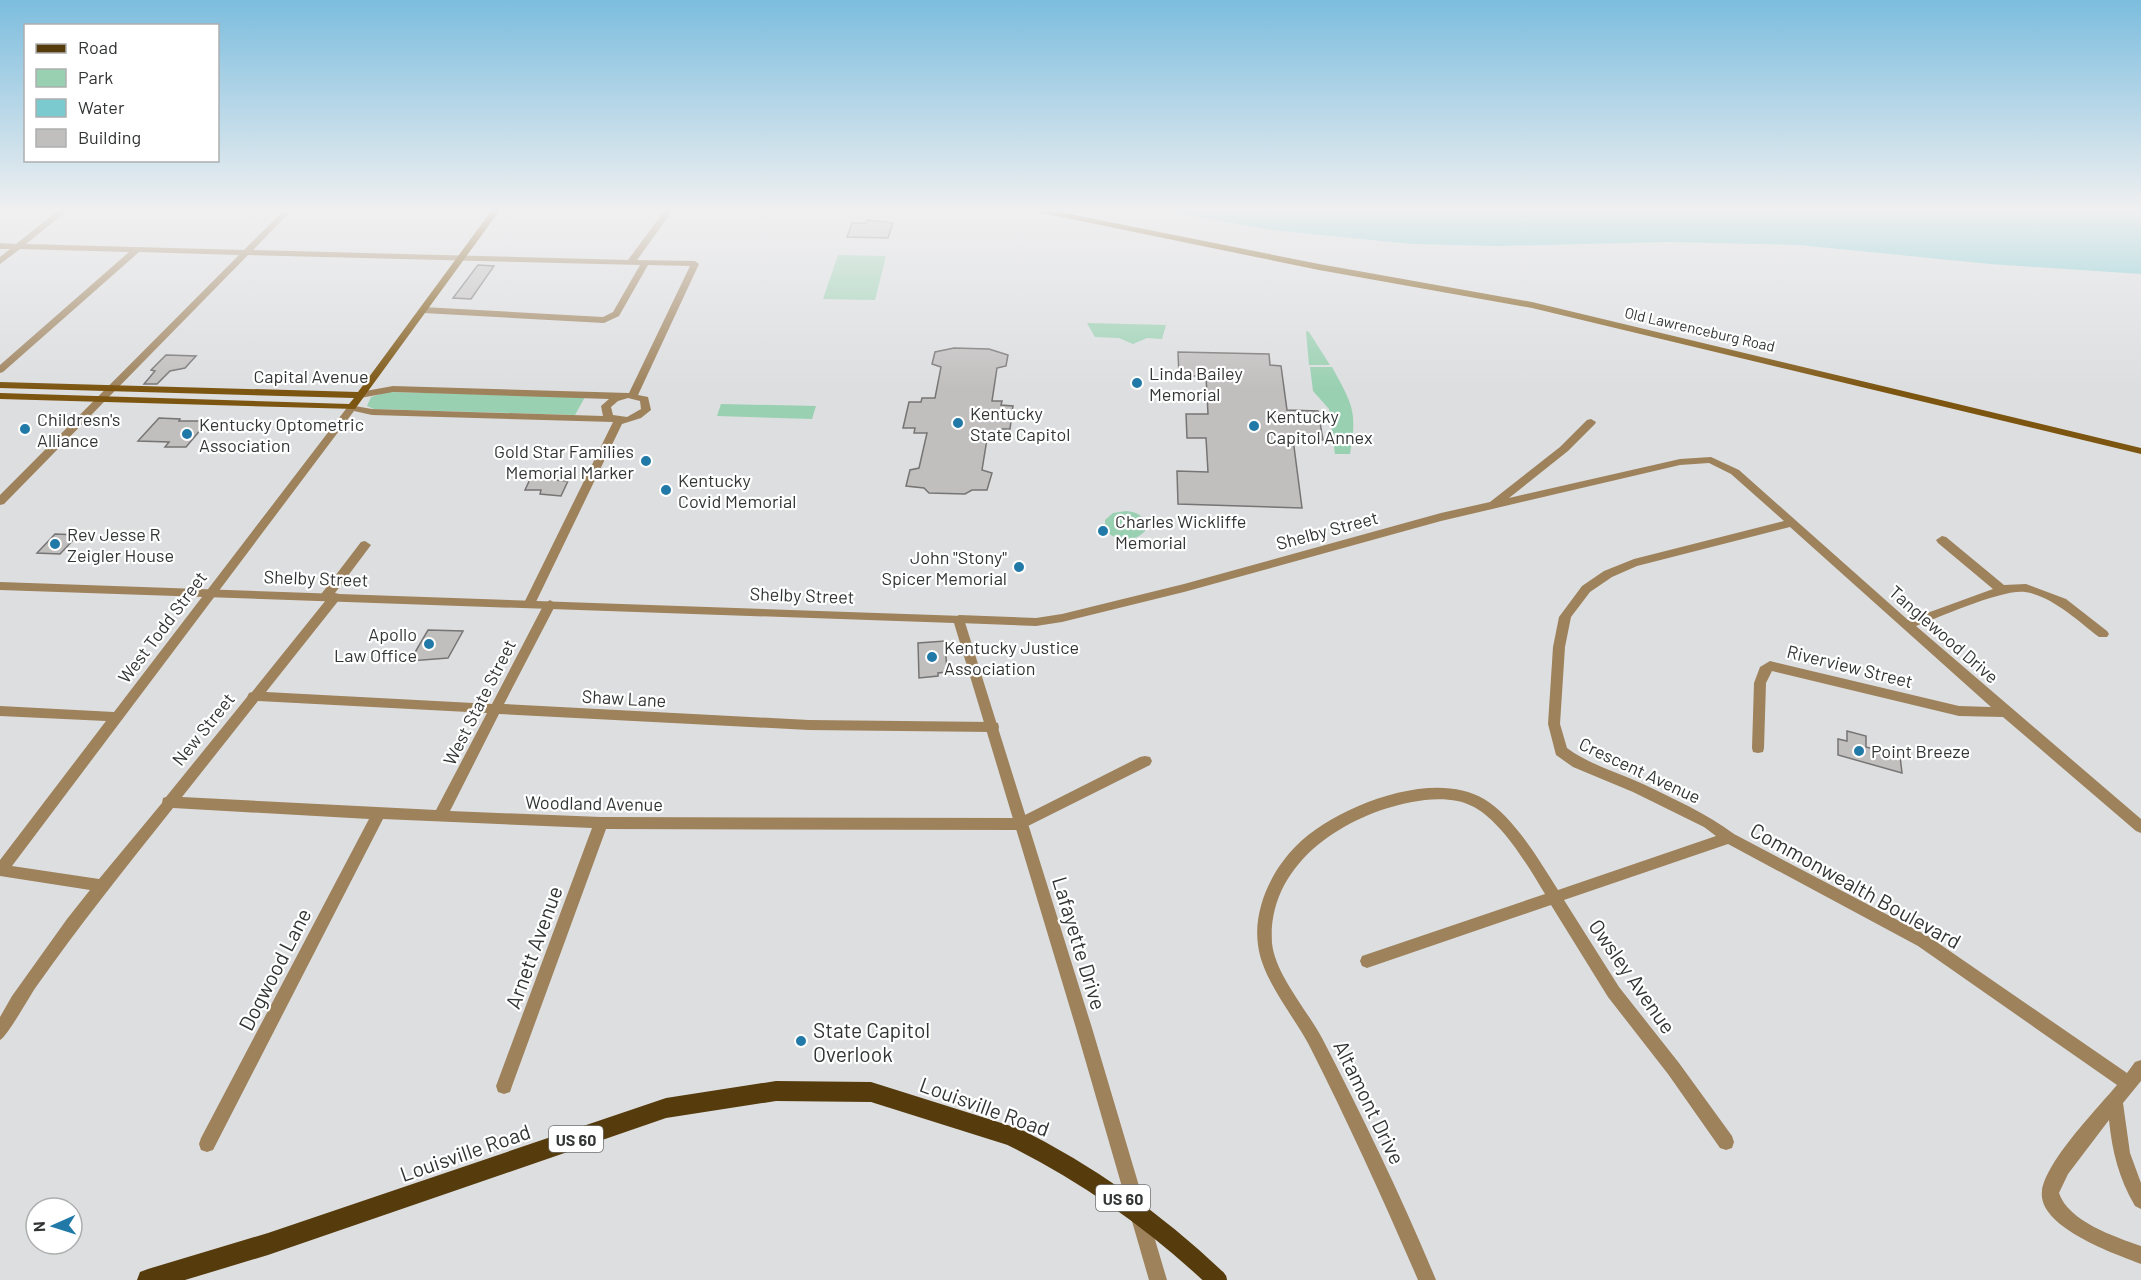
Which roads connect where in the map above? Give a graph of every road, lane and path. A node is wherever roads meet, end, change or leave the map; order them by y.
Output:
1 (114, 270) edge
2 (230, 270) edge
3 (452, 270) edge
4 (641, 270) edge
5 (692, 270) edge
6 (1334, 270) edge
7 (423, 310) junction
8 (0, 370) edge
9 (0, 385) edge
10 (112, 389) junction
11 (360, 395) junction
12 (633, 395) junction
13 (0, 396) edge
14 (621, 396) junction
15 (102, 399) junction
16 (352, 407) junction
17 (615, 420) junction
18 (1591, 422) dead end
19 (2141, 451) edge
20 (1726, 466) joint
21 (0, 501) edge
22 (1493, 505) junction
23 (1792, 523) junction
24 (1942, 540) dead end
25 (365, 545) dead end
26 (0, 586) edge
27 (2002, 590) junction
28 (211, 592) junction
29 (331, 597) junction
30 (530, 603) junction
31 (550, 604) junction
32 (959, 619) junction
33 (1906, 625) junction
34 (2103, 634) dead end
35 (253, 696) junction
36 (495, 709) junction
37 (0, 711) edge
38 (2006, 712) junction
39 (117, 717) junction
40 (993, 727) junction
41 (1758, 748) dead end
42 (1144, 761) dead end
43 (168, 802) junction
44 (378, 813) junction
45 (440, 816) junction
46 (601, 823) junction
47 (1020, 824) junction
48 (2141, 827) edge
49 (1729, 838) junction
50 (1, 870) edge
51 (102, 886) junction
52 (1554, 898) junction
53 (1266, 947) joint
54 (1366, 961) dead end
55 (0, 1032) edge
56 (2141, 1068) edge
57 (2129, 1084) junction
58 (504, 1086) dead end
59 (2115, 1102) junction
60 (1726, 1142) dead end
61 (207, 1144) dead end
62 (2141, 1200) edge
63 (2141, 1255) edge
64 (148, 1280) edge
65 (1158, 1280) edge
66 (1217, 1280) edge
67 (1427, 1280) edge

1 - 8 street
2 - 10 street
3 - 7 main road
4 - 7 street
5 - 12 street
6 - 19 main road, Old Lawrenceburg Road
7 - 11 main road
9 - 10 main road, Capital Avenue
10 - 11 main road, Capital Avenue
10 - 15 street
11 - 14 street, Capital Avenue
11 - 16 main road
12 - 14 street, Capital Avenue
12 - 17 street, Capital Avenue
13 - 15 main road, Capital Avenue
14 - 17 street
15 - 16 main road, Capital Avenue
15 - 21 street
16 - 17 street, Capital Avenue
16 - 28 street, West Todd Street
17 - 30 street
18 - 22 street
20 - 22 street, Shelby Street
20 - 23 street, Tanglewood Drive
22 - 32 street, Shelby Street
23 - 33 street, Tanglewood Drive
23 - 49 street, Crescent Avenue
24 - 27 street
25 - 29 street, New Street
26 - 28 street, Shelby Street
27 - 33 street
27 - 34 street
28 - 29 street, Shelby Street
28 - 39 street, West Todd Street
29 - 30 street, Shelby Street
29 - 35 street, New Street
30 - 31 street, Shelby Street
31 - 32 street, Shelby Street
31 - 36 street, West State Street
32 - 40 street, Lafayette Drive
33 - 38 street, Tanglewood Drive
35 - 36 street, Shaw Lane
35 - 43 street, New Street
36 - 40 street, Shaw Lane
36 - 45 street, West State Street
37 - 39 street
38 - 41 street, Riverview Street
38 - 48 street, Tanglewood Drive
39 - 50 street, West Todd Street
40 - 47 street, Lafayette Drive
42 - 47 street
43 - 44 street, Woodland Avenue
43 - 51 street, New Street
44 - 45 street, Woodland Avenue
44 - 61 street, Dogwood Lane
45 - 46 street, Woodland Avenue
46 - 47 street, Woodland Avenue
46 - 58 street, Arnett Avenue
47 - 65 street, Lafayette Drive
49 - 52 street, Commonwealth Boulevard
49 - 57 street, Commonwealth Boulevard
50 - 51 street
51 - 55 street, New Street
52 - 53 street, Owsley Avenue
52 - 54 street, Commonwealth Boulevard
52 - 60 street, Owsley Avenue
53 - 67 street, Altamont Drive
56 - 57 street
57 - 59 street
59 - 62 street
59 - 63 street
64 - 66 main road, Louisville Road / US 60, bridge

